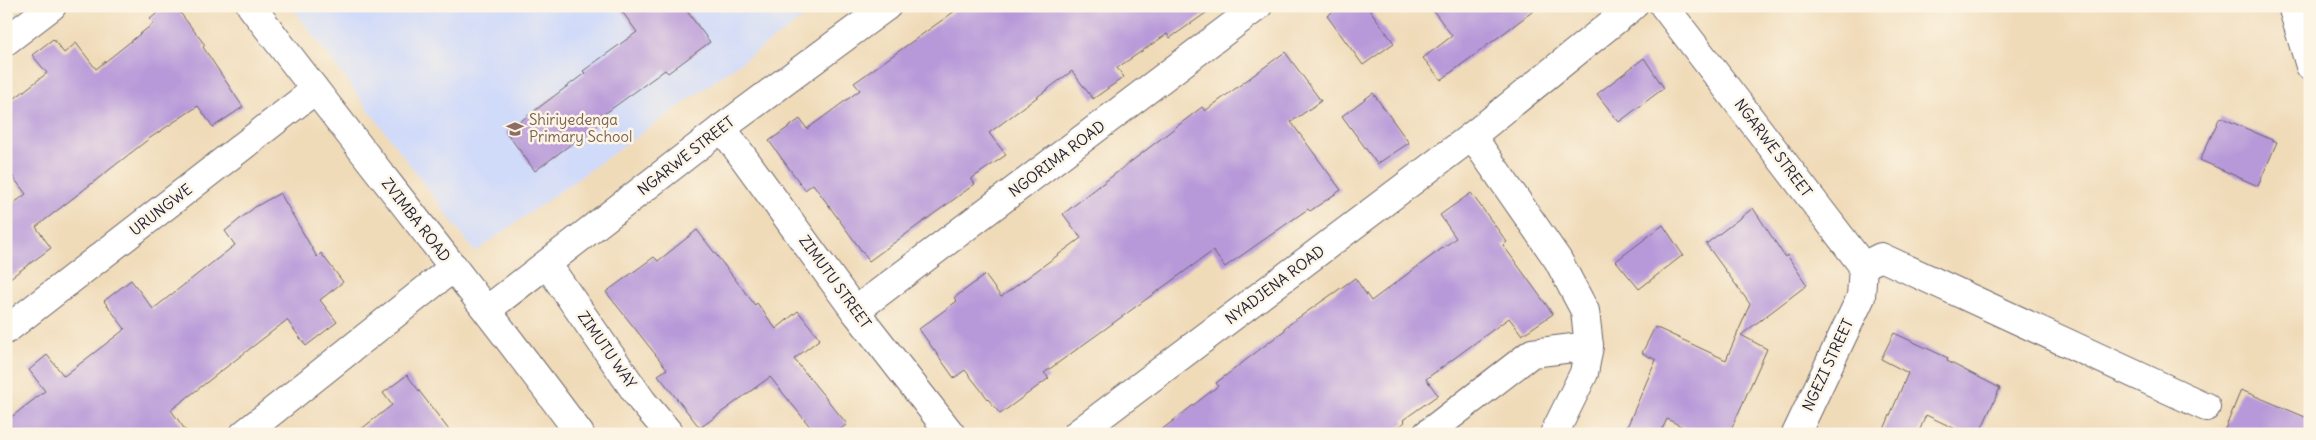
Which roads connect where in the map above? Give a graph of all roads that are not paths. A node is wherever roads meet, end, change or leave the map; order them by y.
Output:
1 (52, 6) edge
2 (251, 6) edge
3 (887, 6) edge
4 (1258, 6) edge
5 (1633, 6) edge
6 (1664, 6) edge
7 (2292, 6) edge
8 (6, 41) edge
9 (2310, 66) edge
10 (315, 90) junction
11 (722, 128) junction
12 (1472, 136) junction
13 (547, 264) junction
14 (1863, 266) junction
15 (454, 267) junction
16 (488, 309) junction
17 (855, 311) junction
18 (6, 330) edge
19 (1589, 346) junction
20 (2206, 407) dead end
21 (249, 432) edge
22 (580, 434) edge
23 (670, 434) edge
24 (951, 434) edge
25 (1077, 434) edge
26 (1427, 434) edge
27 (1554, 434) edge
28 (1796, 434) edge

1 - 8 street
2 - 10 street, ZVIMBA ROAD
3 - 11 street, NGARWE STREET
4 - 17 street, NGORIMA ROAD
5 - 12 street, NYADJENA ROAD
6 - 14 street, NGARWE STREET
7 - 9 street
10 - 15 street, ZVIMBA ROAD
10 - 18 street, URUNGWE
11 - 13 street, NGARWE STREET
11 - 17 street, ZIMUTU STREET
12 - 19 street
12 - 25 street, NYADJENA ROAD
13 - 16 street, NGARWE STREET
13 - 23 street, ZIMUTU WAY
14 - 20 street
14 - 28 street, NGEZI STREET
15 - 16 street, ZVIMBA ROAD
15 - 21 street
16 - 22 street, ZVIMBA ROAD
17 - 24 street, ZIMUTU STREET
19 - 26 street
19 - 27 street

